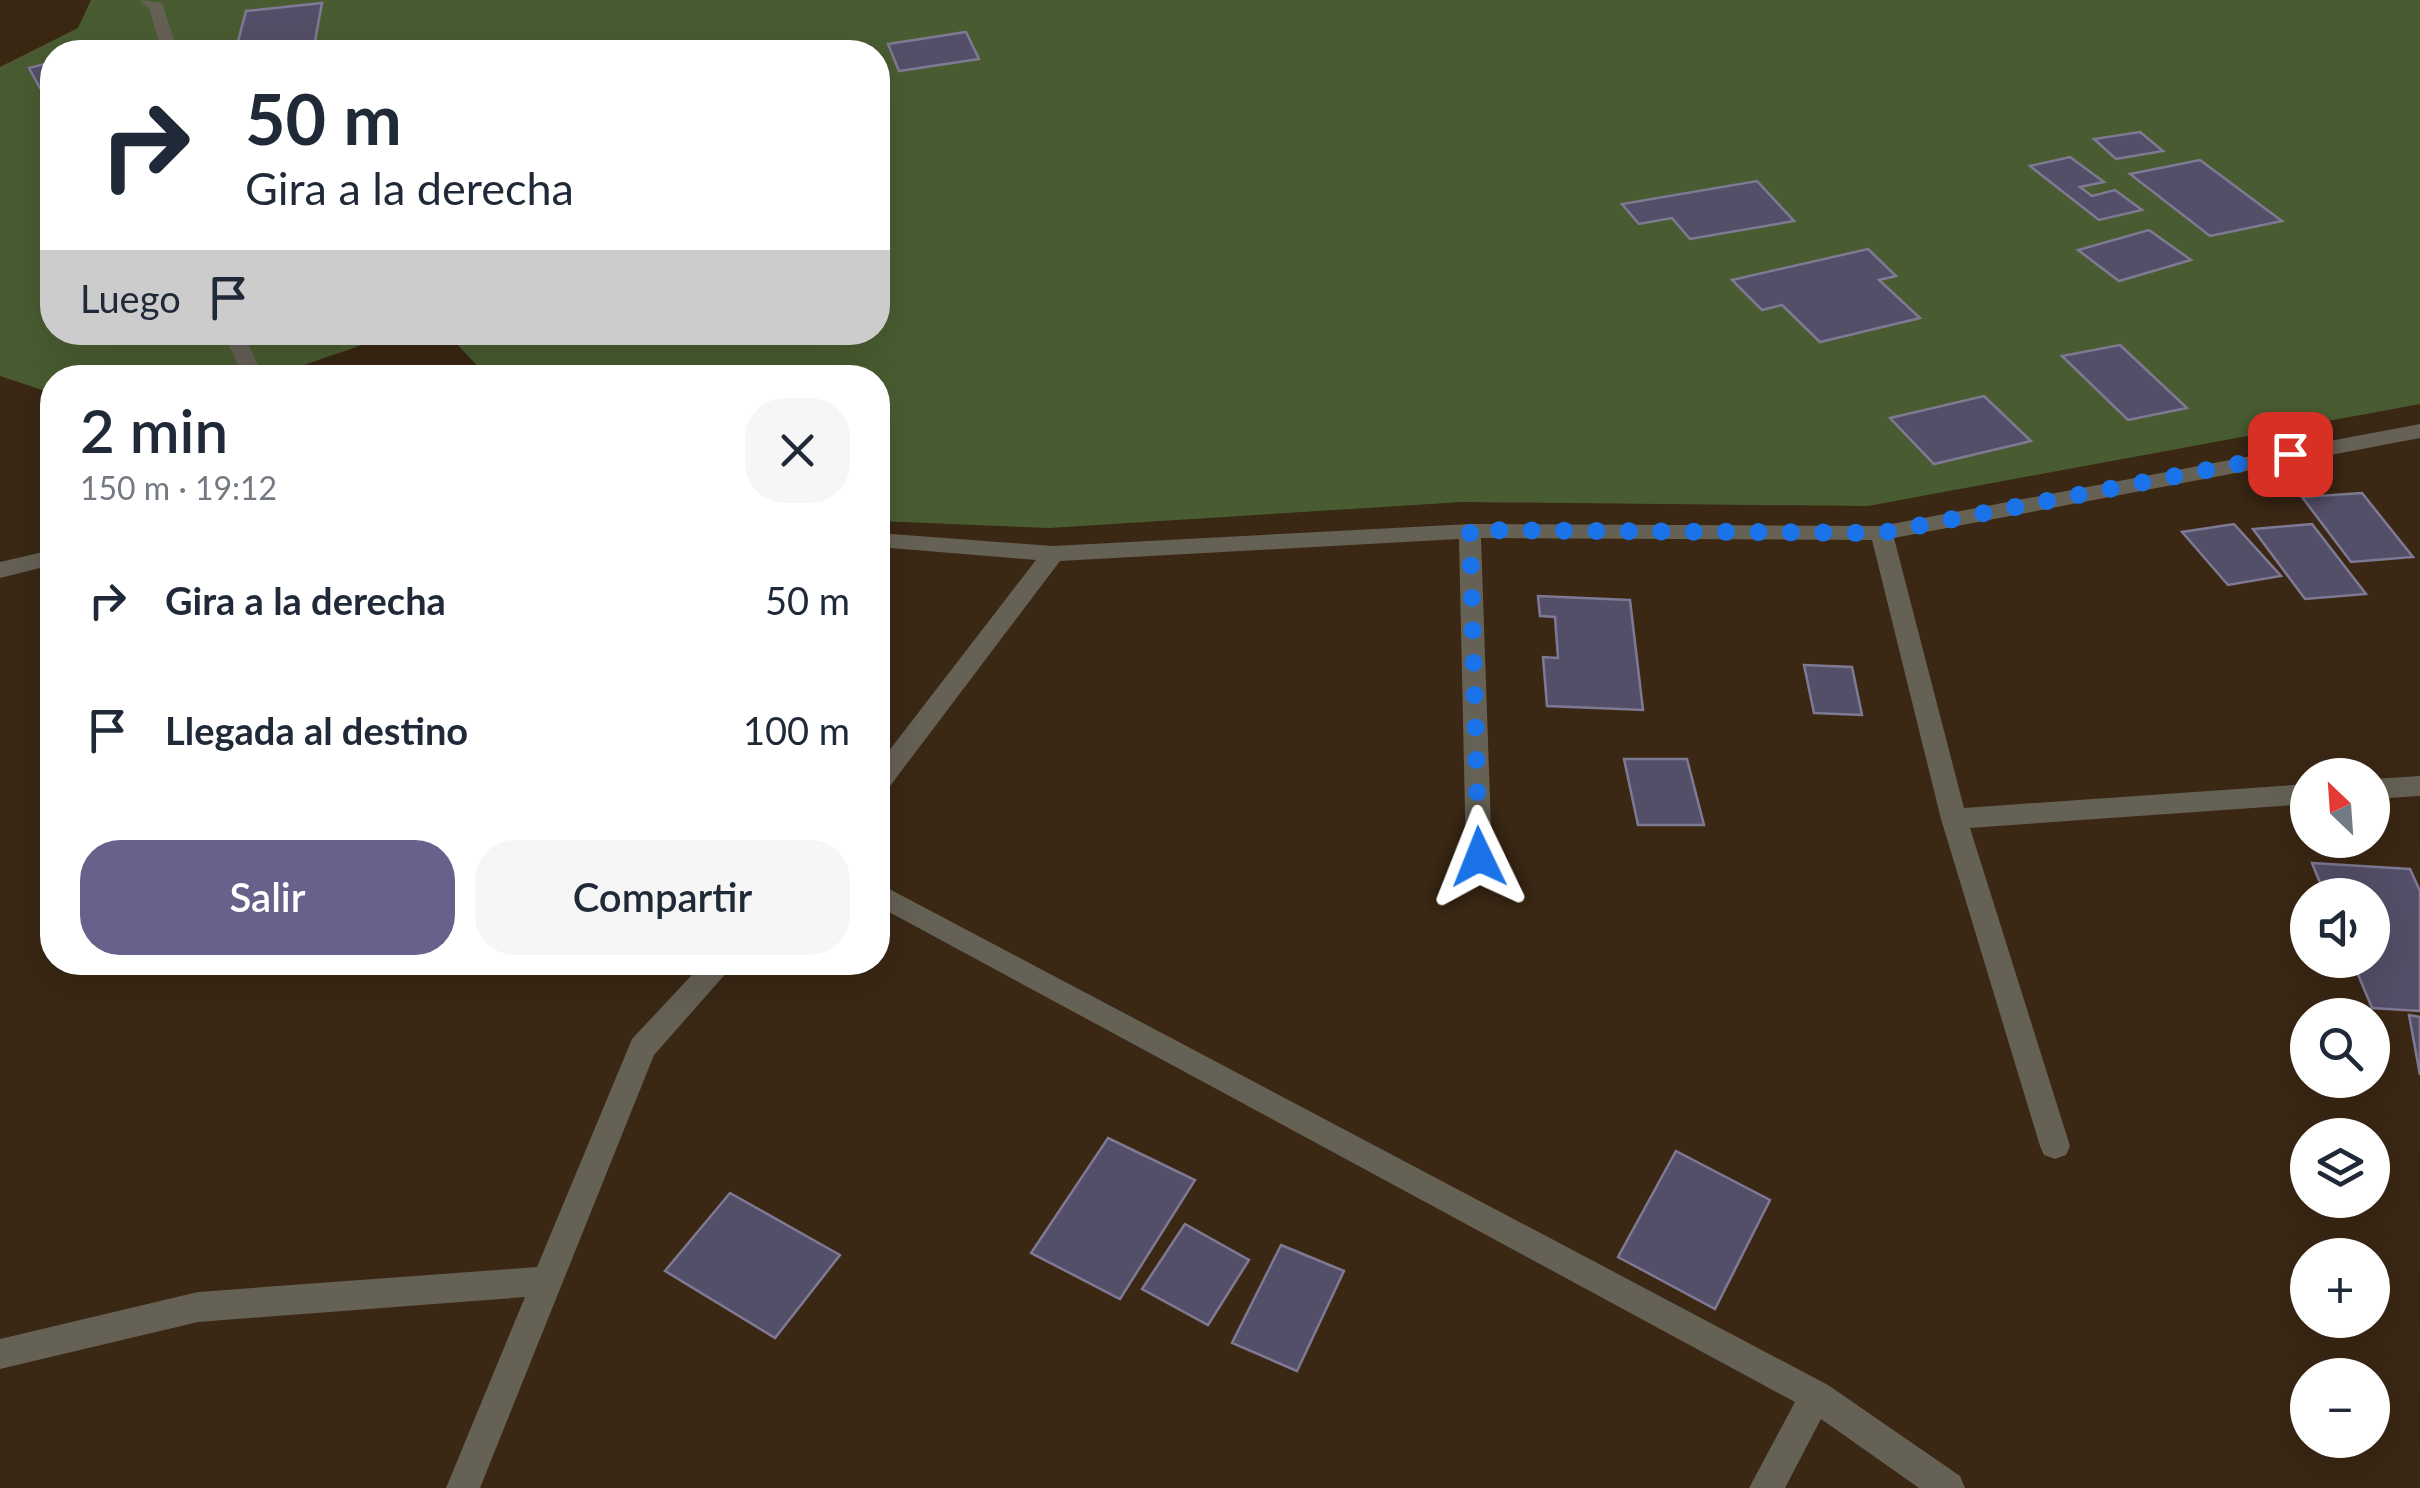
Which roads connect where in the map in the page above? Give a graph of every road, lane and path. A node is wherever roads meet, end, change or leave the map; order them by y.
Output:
1 (147, 0) edge
2 (166, 40) edge
3 (2420, 431) edge
4 (1470, 530) junction
5 (1881, 533) junction
6 (890, 541) edge
7 (1053, 554) junction
8 (40, 561) edge
9 (0, 570) edge
10 (890, 767) edge
11 (2420, 786) edge
12 (2390, 788) edge
13 (2290, 795) edge
14 (1954, 819) junction
15 (1479, 857) dead end
16 (890, 900) edge
17 (710, 975) edge
18 (2055, 1146) dead end
19 (549, 1281) junction
20 (0, 1354) edge
21 (1816, 1396) junction
22 (463, 1488) edge
23 (1766, 1488) edge
24 (1948, 1488) edge

1 - 2 street
3 - 5 street
4 - 5 street
4 - 7 street
4 - 15 street
5 - 14 street
6 - 7 street
7 - 10 street
8 - 9 street
11 - 12 street
13 - 14 street
14 - 18 street
16 - 21 street
17 - 19 street
19 - 20 street
19 - 22 street
21 - 23 street
21 - 24 street

